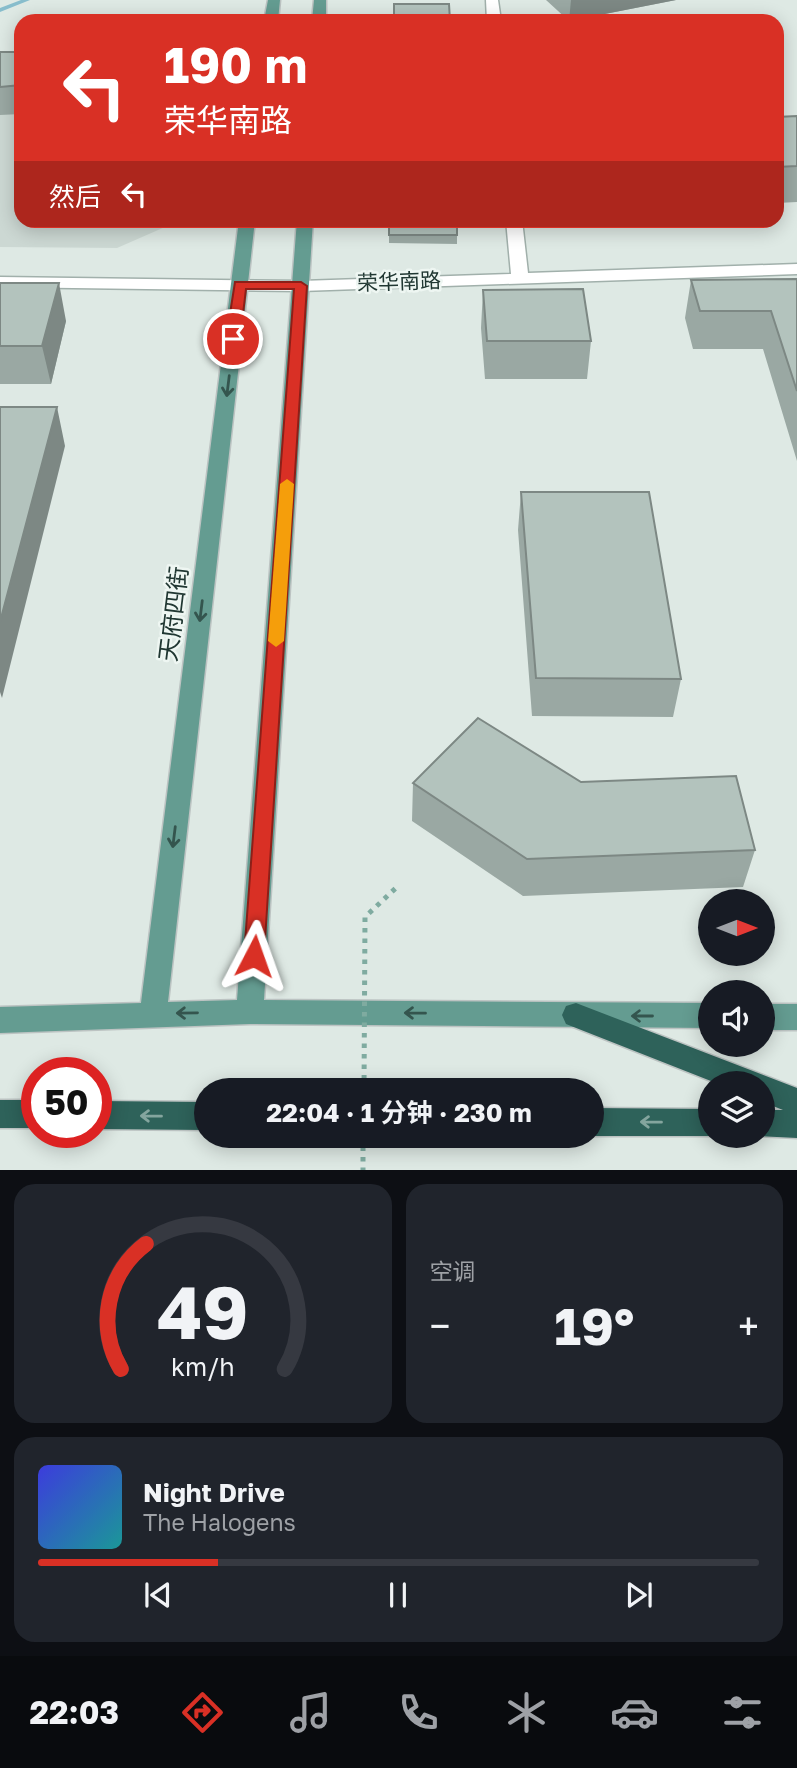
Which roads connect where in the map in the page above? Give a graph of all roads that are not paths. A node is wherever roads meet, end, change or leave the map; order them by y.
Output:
1 (246, 228) edge
2 (305, 228) edge
3 (515, 228) edge
4 (797, 269) edge
5 (520, 279) junction
6 (0, 282) edge
7 (240, 285) junction
8 (301, 286) junction
9 (250, 1012) junction
10 (153, 1014) junction
11 (576, 1015) junction
12 (698, 1016) edge
13 (775, 1017) edge
14 (797, 1017) edge
15 (0, 1020) edge
16 (718, 1071) edge
17 (775, 1094) edge
18 (797, 1102) edge
19 (0, 1114) edge
20 (21, 1114) edge
21 (112, 1115) edge
22 (194, 1116) edge
23 (604, 1122) edge
24 (698, 1123) edge
25 (775, 1124) edge
26 (797, 1124) edge

1 - 7 main road, 天府四街
2 - 8 main road
3 - 5 street
4 - 5 street, 荣华南路
5 - 8 street, 荣华南路
6 - 7 street, 荣华南路
7 - 8 street, 荣华南路
7 -> 10 main road, 天府四街
8 - 9 main road
9 -> 10 main road
11 -> 9 main road
10 - 15 main road
12 -> 11 main road
11 - 16 highway
13 - 14 main road
17 - 18 highway
19 - 20 highway
22 -> 21 highway
24 -> 23 highway
25 - 26 highway

